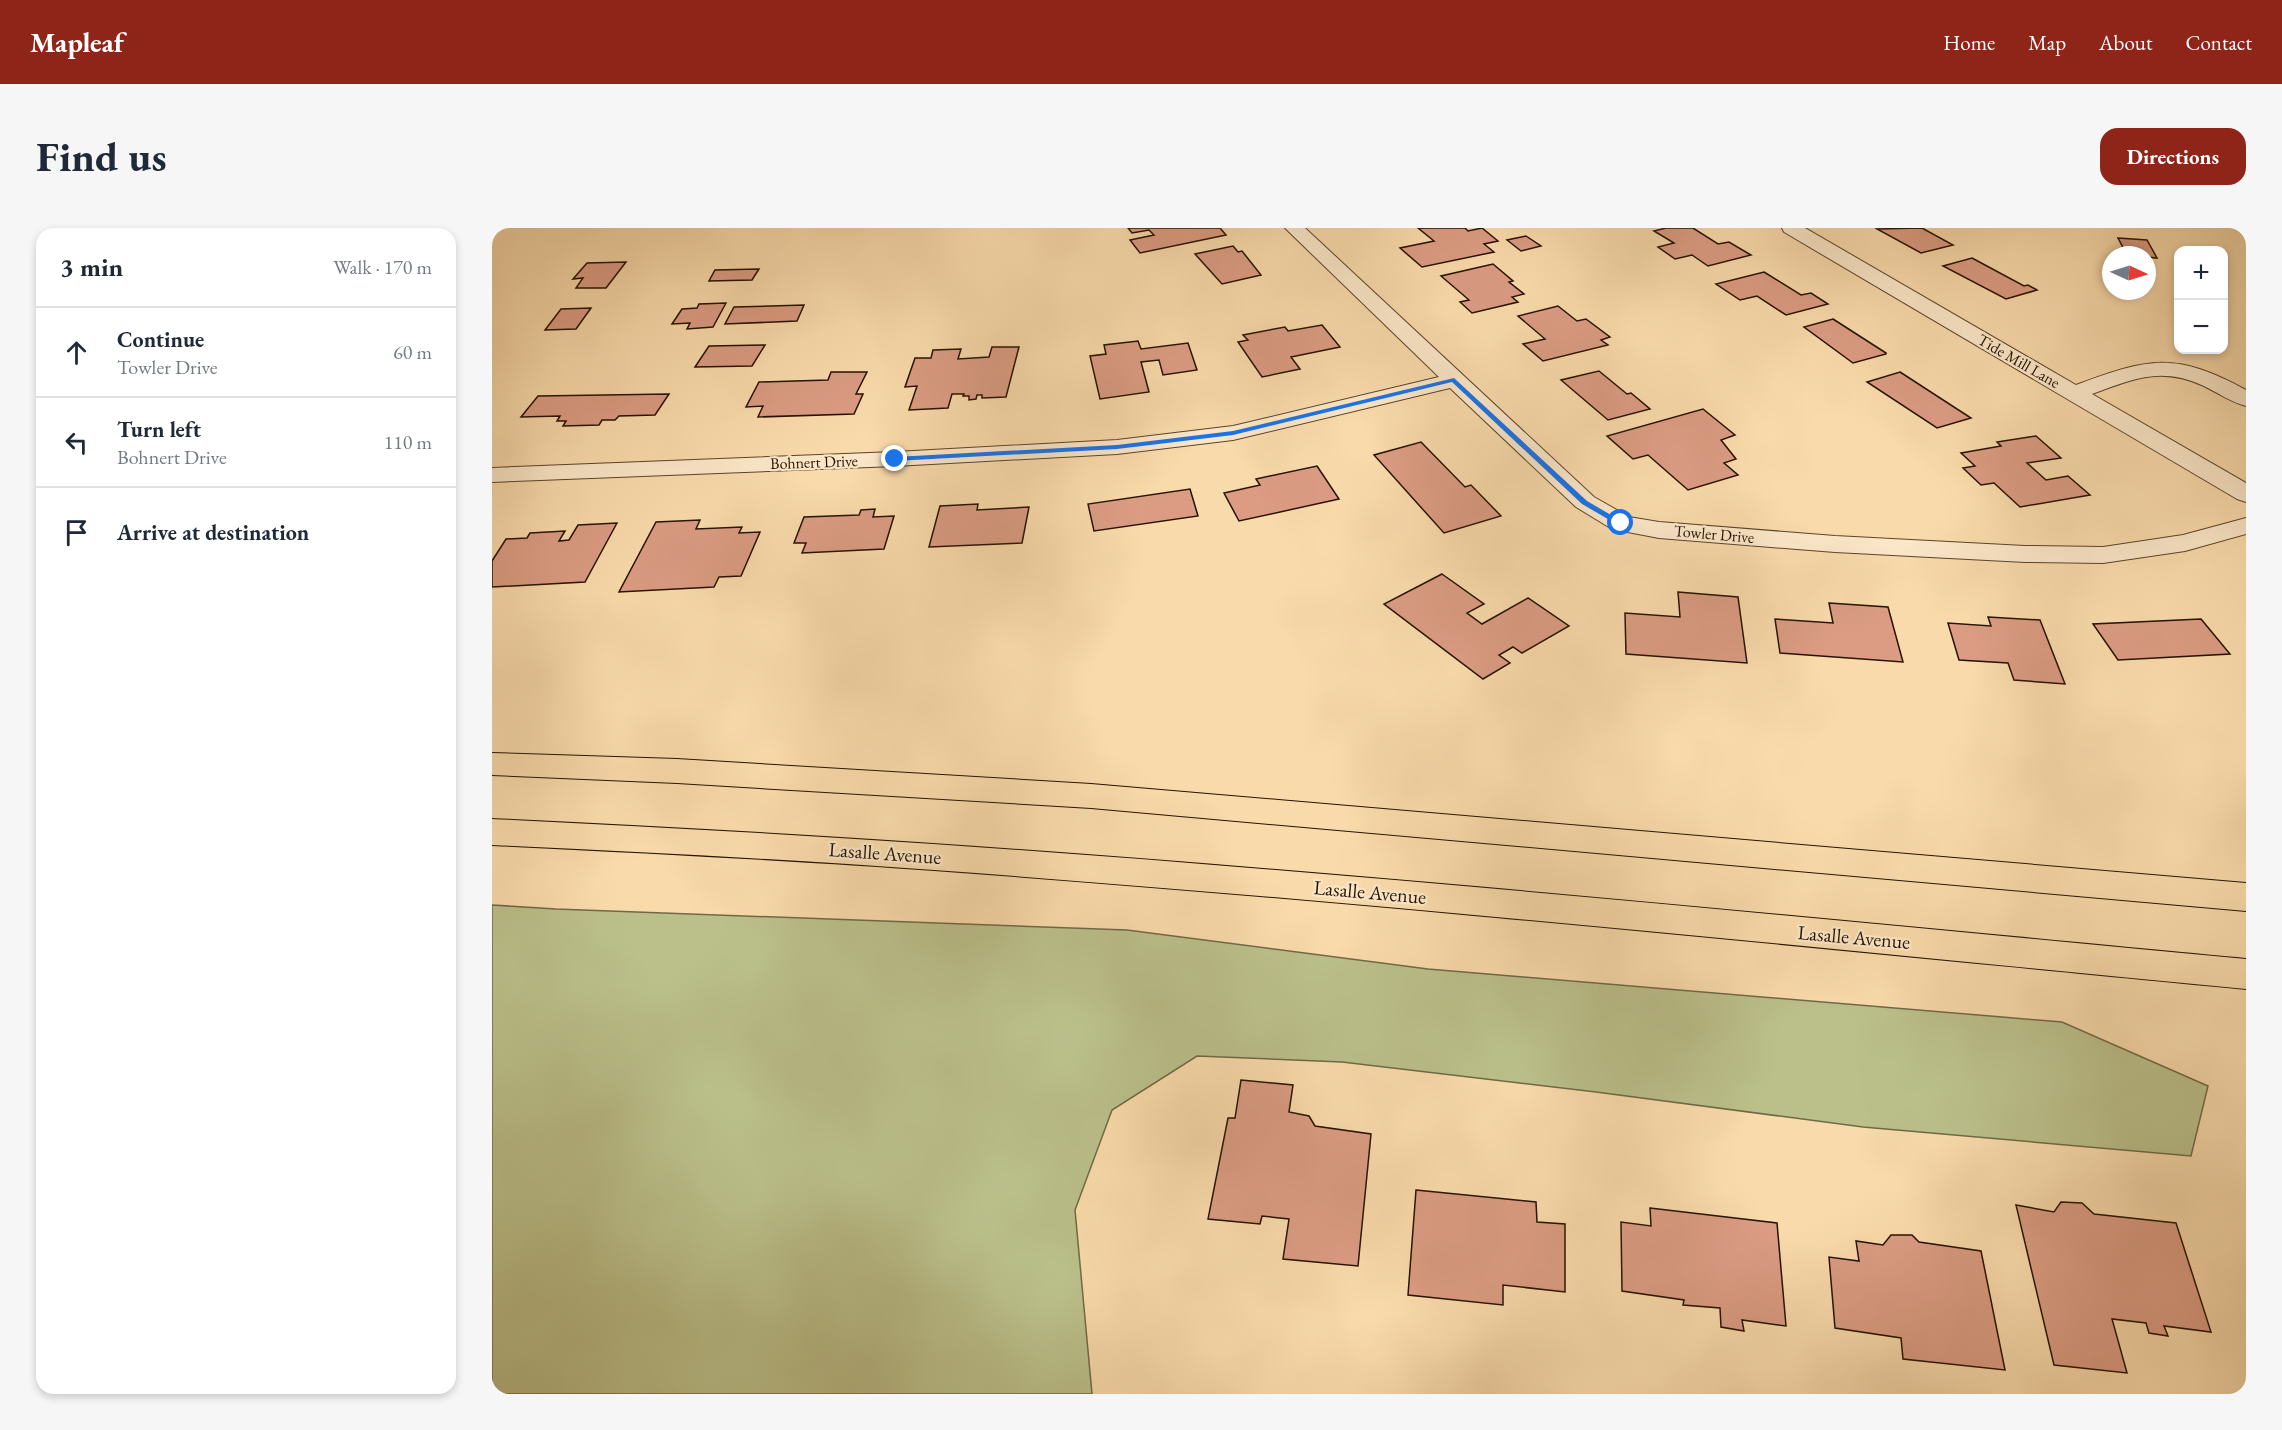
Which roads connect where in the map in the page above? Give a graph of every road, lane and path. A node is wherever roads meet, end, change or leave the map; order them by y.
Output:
1 (1294, 228) edge
2 (1791, 228) edge
3 (1454, 380) junction
4 (2074, 393) junction
5 (2246, 399) edge
6 (492, 476) edge
7 (2246, 494) edge
8 (2246, 526) edge
9 (492, 764) edge
10 (492, 832) edge
11 (2246, 897) edge
12 (2246, 974) edge

1 - 3 street, Towler Drive
2 - 4 street, Tide Mill Lane
3 - 6 street, Bohnert Drive
3 - 8 street, Towler Drive
4 - 5 street
4 - 7 street, Tide Mill Lane
9 - 11 main road
10 - 12 main road, Lasalle Avenue

